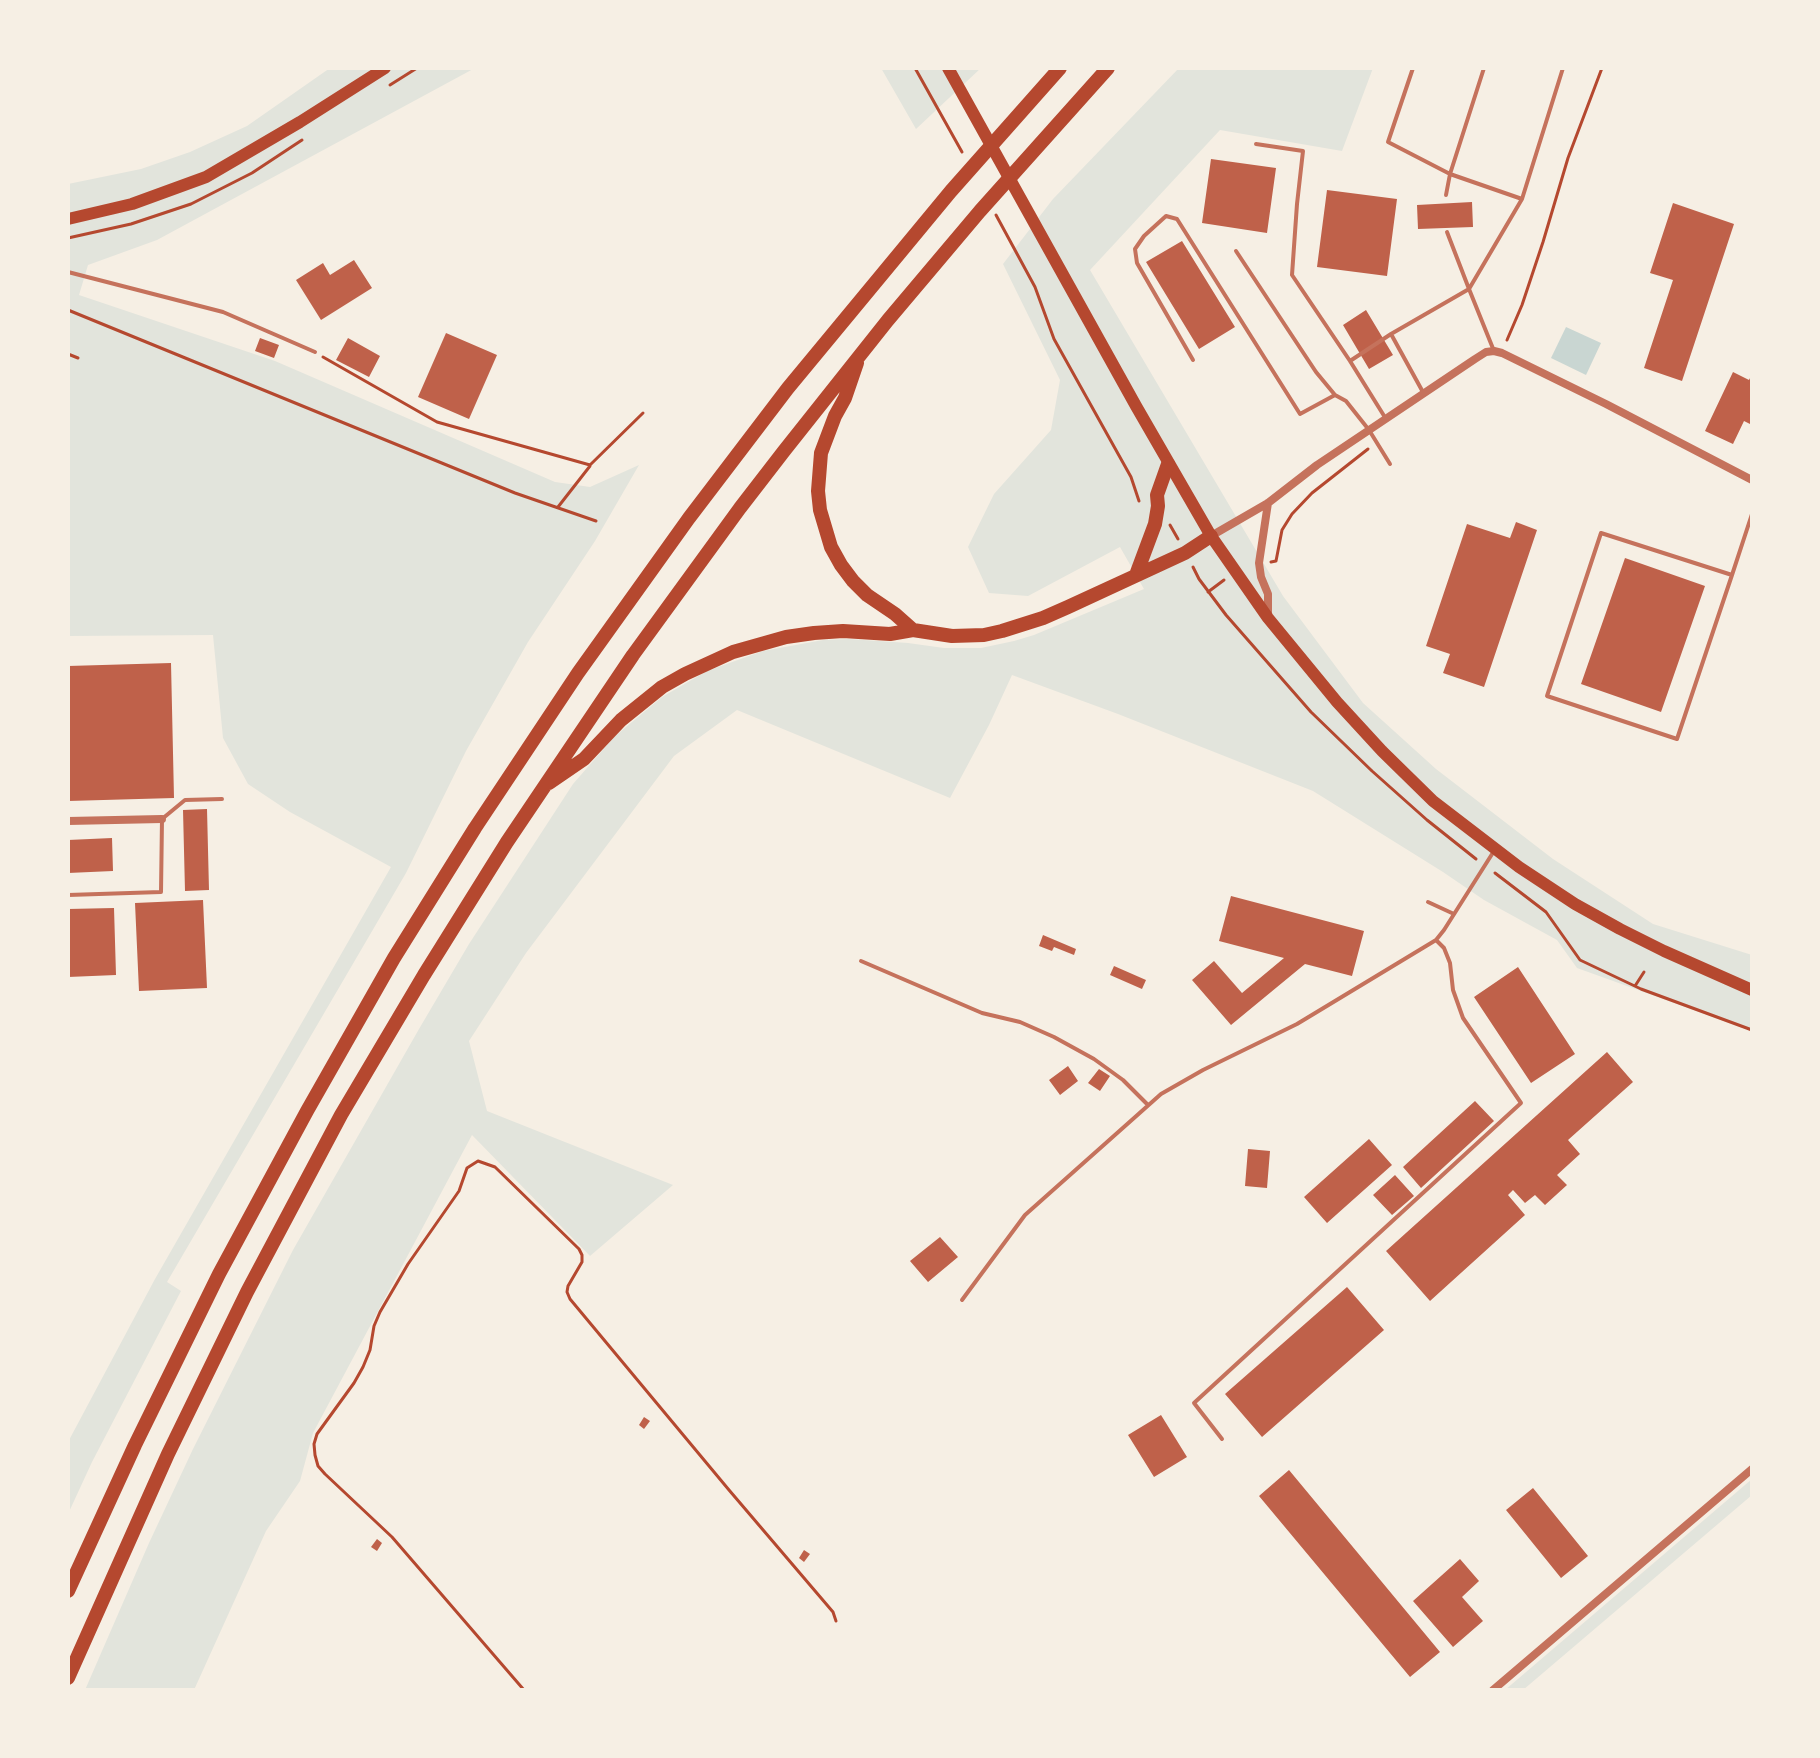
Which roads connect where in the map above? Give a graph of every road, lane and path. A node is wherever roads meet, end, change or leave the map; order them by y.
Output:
1 (385, 68) edge
2 (915, 68) edge
3 (948, 68) edge
4 (1060, 68) edge
5 (1108, 68) edge
6 (1413, 68) edge
7 (1484, 68) edge
8 (1563, 68) edge
9 (1602, 68) edge
10 (935, 104) dead end
11 (1256, 144) dead end
12 (1450, 174) junction
13 (1446, 195) dead end
14 (1522, 199) junction
15 (68, 219) edge
16 (1447, 232) dead end
17 (1236, 251) dead end
18 (68, 272) edge
19 (1469, 289) junction
20 (68, 310) edge
21 (1391, 334) junction
22 (315, 352) joint
23 (1498, 352) junction
24 (861, 353) junction
25 (68, 354) edge
26 (78, 358) dead end
27 (1193, 360) dead end
28 (1350, 361) junction
29 (1424, 394) junction
30 (1335, 395) junction
31 (643, 413) dead end
32 (1386, 419) junction
33 (1369, 430) junction
34 (1168, 464) junction
35 (1390, 464) dead end
36 (590, 465) junction
37 (1752, 480) edge
38 (1268, 503) junction
39 (558, 507) junction
40 (1752, 514) edge
41 (596, 521) dead end
42 (1211, 536) junction
43 (1136, 575) junction
44 (1732, 575) junction
45 (1268, 618) junction
46 (913, 630) junction
47 (542, 788) junction
48 (222, 799) dead end
49 (162, 819) junction
50 (68, 821) edge
51 (1495, 849) junction
52 (68, 895) edge
53 (1428, 902) dead end
54 (1454, 914) junction
55 (1436, 940) junction
56 (861, 961) dead end
57 (1644, 972) dead end
58 (1635, 986) dead end
59 (1752, 990) edge
60 (1148, 1105) junction
61 (962, 1300) dead end
62 (1222, 1439) dead end
63 (1752, 1469) edge
64 (68, 1591) edge
65 (836, 1621) dead end
66 (68, 1678) edge
67 (524, 1690) edge
68 (1493, 1690) edge

1 - 15 main road
2 - 10 path
3 - 34 main road
4 - 64 highway
5 - 24 highway
6 - 12 lane
7 - 12 lane
8 - 14 lane
9 - 23 path
11 - 28 lane
12 - 13 lane
12 - 14 lane
14 - 19 lane
16 - 19 lane
17 - 30 lane
18 - 22 lane
19 - 21 lane
19 - 23 lane
20 - 39 path
21 - 28 lane
21 - 29 lane
22 - 36 path
23 - 29 street
23 - 37 street
24 - 46 highway
24 - 47 highway
25 - 26 path
27 - 30 lane
28 - 32 lane
29 - 32 street
30 - 33 lane
31 - 36 path
32 - 33 street
33 - 35 lane
33 - 38 street
34 - 42 main road
34 - 43 highway
36 - 39 path
38 - 42 street
38 - 45 street
39 - 41 path
40 - 44 lane
42 - 43 highway
42 - 45 main road
43 - 46 highway
44 - 44 lane
45 - 51 main road
46 - 47 highway
47 - 66 highway
48 - 49 lane
49 - 50 street
49 - 52 lane
51 - 54 lane
51 - 59 main road
53 - 54 lane
54 - 55 lane
55 - 60 lane
55 - 62 lane
56 - 60 lane
57 - 58 path
60 - 61 lane
63 - 68 street
65 - 67 path

